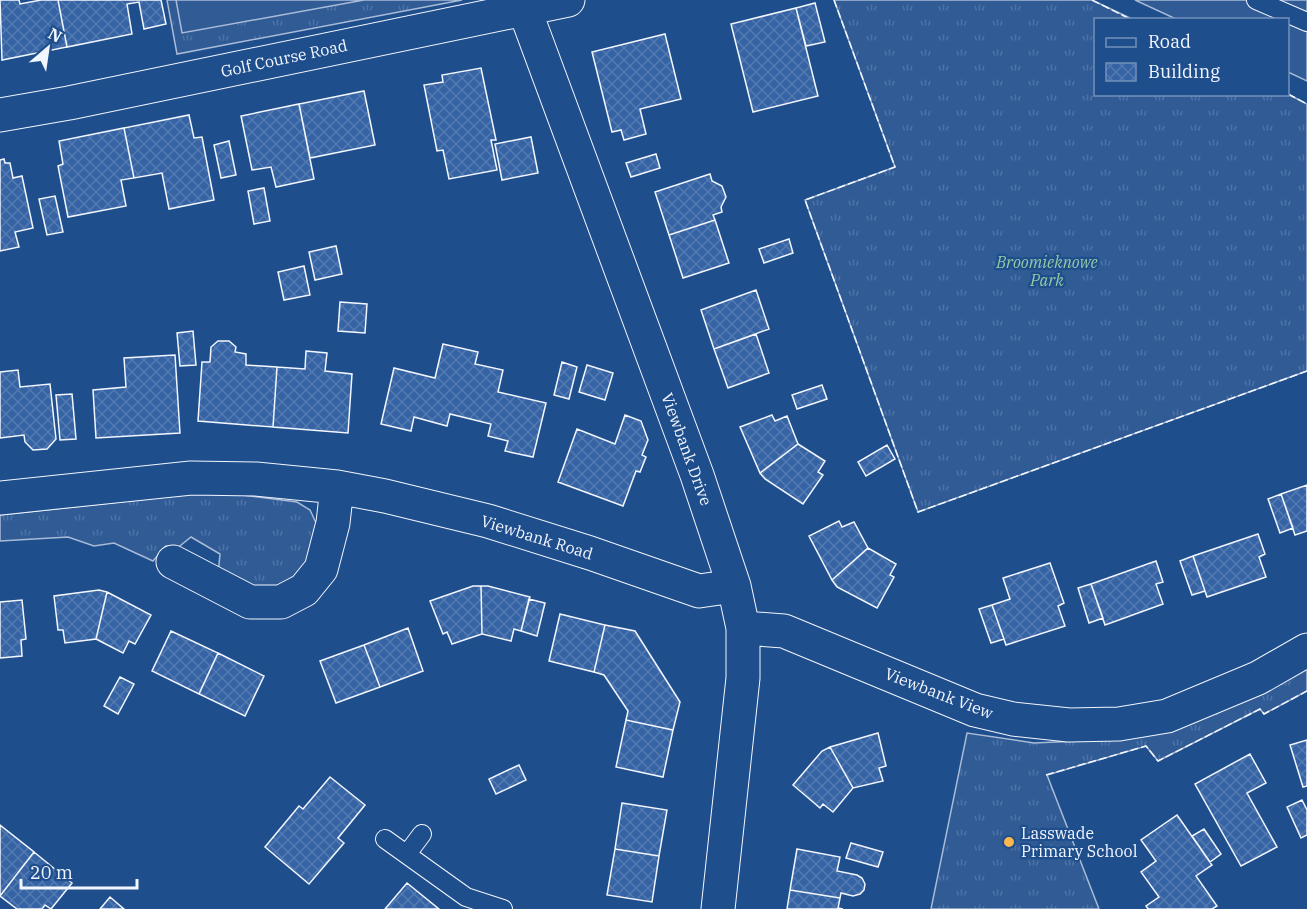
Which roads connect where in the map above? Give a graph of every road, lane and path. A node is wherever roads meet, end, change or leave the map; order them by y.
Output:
1 (568, 0) edge
2 (1256, 0) edge
3 (522, 4) edge
4 (1307, 22) edge
5 (0, 115) edge
6 (337, 487) junction
7 (0, 498) edge
8 (188, 565) dead end
9 (735, 586) junction
10 (743, 628) junction
11 (1307, 650) edge
12 (422, 834) dead end
13 (385, 839) dead end
14 (407, 854) junction
15 (503, 909) edge
16 (718, 909) edge

1 - 3 street, Golf Course Road
2 - 4 lane
3 - 5 street, Golf Course Road
3 - 9 street, Viewbank Drive
6 - 7 street, Viewbank Road
6 - 8 street
6 - 9 street, Viewbank Road
9 - 10 street, Viewbank Drive
10 - 11 street, Viewbank View
10 - 16 street, Viewbank Drive
12 - 14 lane
13 - 14 lane
14 - 15 lane

